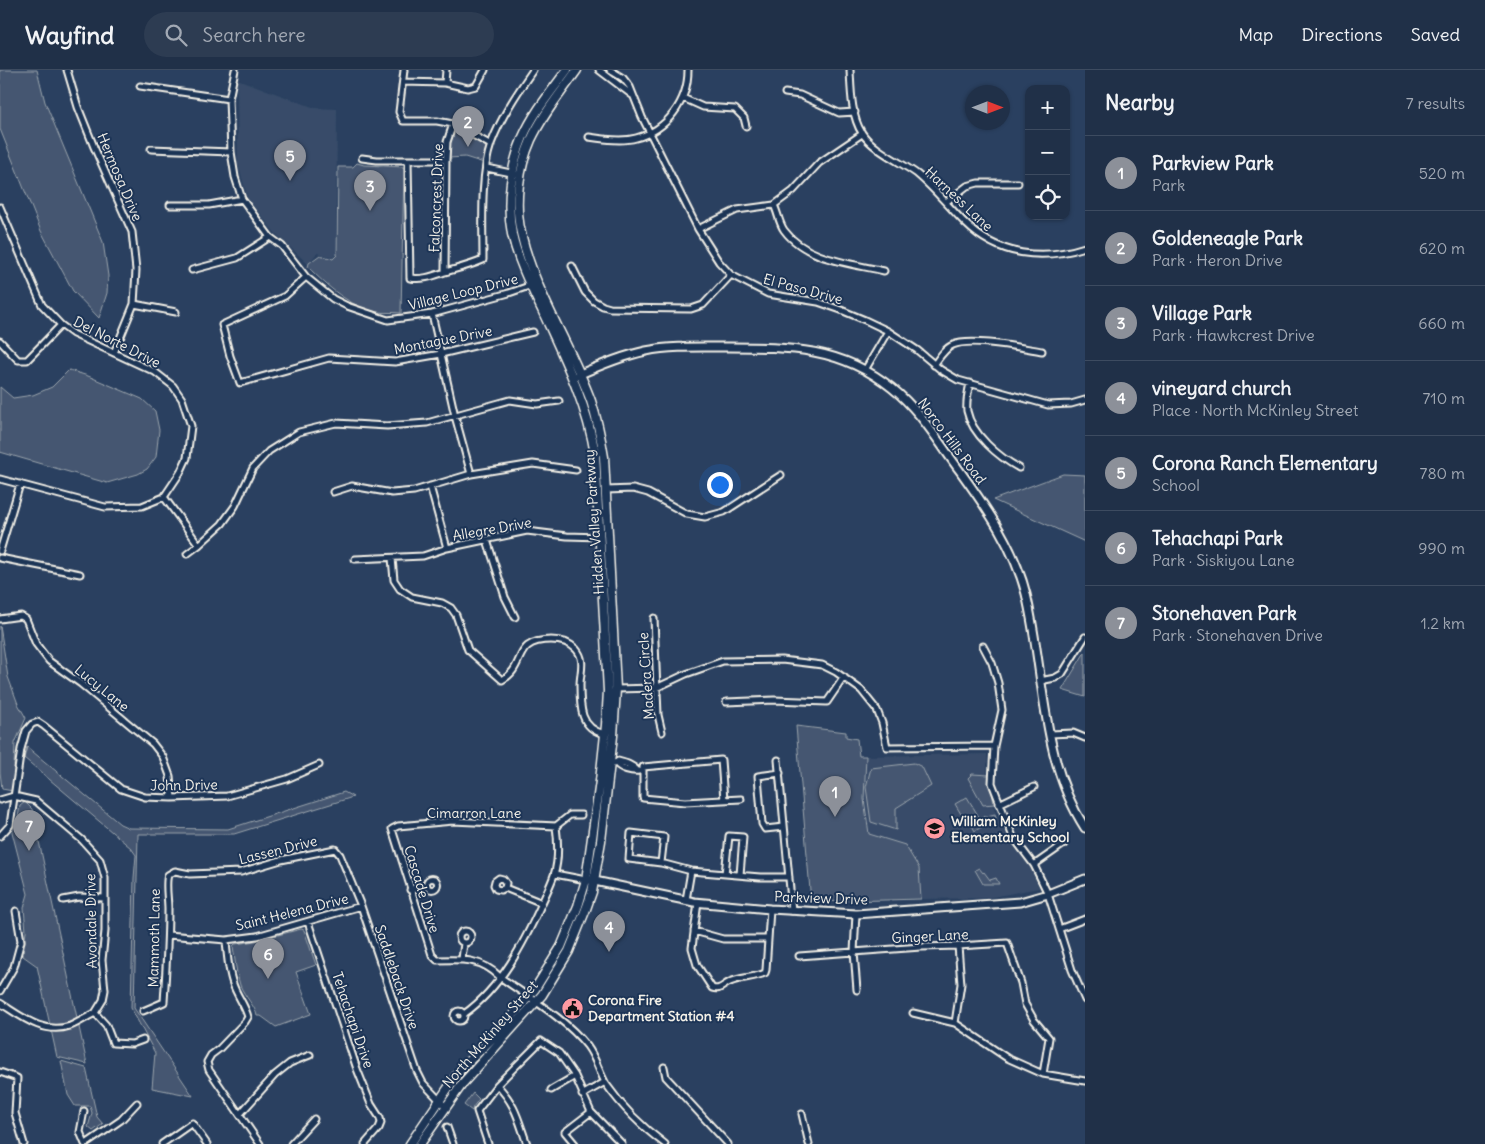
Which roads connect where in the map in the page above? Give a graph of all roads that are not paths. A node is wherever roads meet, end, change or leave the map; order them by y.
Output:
1 (67, 70) edge
2 (235, 70) edge
3 (404, 70) edge
4 (446, 70) edge
5 (485, 70) edge
6 (534, 70) edge
7 (567, 70) edge
8 (577, 70) edge
9 (600, 70) edge
10 (610, 70) edge
11 (688, 70) edge
12 (850, 70) edge
13 (403, 82) junction
14 (445, 83) junction
15 (140, 86) dead end
16 (785, 93) dead end
17 (632, 96) junction
18 (683, 98) junction
19 (229, 99) junction
20 (855, 112) junction
21 (452, 124) junction
22 (746, 126) dead end
23 (650, 132) junction
24 (862, 134) junction
25 (589, 137) dead end
26 (491, 145) junction
27 (151, 149) dead end
28 (231, 152) junction
29 (362, 158) dead end
30 (408, 160) junction
31 (446, 160) junction
32 (486, 168) junction
33 (517, 174) junction
34 (1018, 183) dead end
35 (242, 200) junction
36 (946, 202) junction
37 (170, 205) dead end
38 (774, 205) junction
39 (0, 207) edge
40 (698, 230) junction
41 (270, 237) junction
42 (1085, 246) edge
43 (572, 266) dead end
44 (192, 270) dead end
45 (884, 271) dead end
46 (445, 272) junction
47 (731, 275) junction
48 (306, 277) junction
49 (538, 282) junction
50 (530, 286) junction
51 (134, 304) junction
52 (176, 312) dead end
53 (432, 314) junction
54 (61, 325) junction
55 (888, 331) junction
56 (533, 332) dead end
57 (0, 341) edge
58 (1042, 351) dead end
59 (114, 353) junction
60 (441, 354) junction
61 (934, 365) junction
62 (865, 370) junction
63 (576, 376) junction
64 (970, 383) junction
65 (1085, 400) edge
66 (559, 401) dead end
67 (455, 416) junction
68 (1020, 468) dead end
69 (576, 470) dead end
70 (471, 474) junction
71 (781, 476) dead end
72 (0, 479) edge
73 (20, 484) junction
74 (430, 486) junction
75 (606, 490) junction
76 (333, 492) dead end
77 (164, 497) junction
78 (600, 537) junction
79 (487, 540) junction
80 (199, 546) junction
81 (447, 548) junction
82 (0, 552) edge
83 (186, 554) dead end
84 (0, 558) edge
85 (392, 558) junction
86 (355, 559) dead end
87 (80, 574) dead end
88 (515, 617) dead end
89 (654, 618) dead end
90 (0, 619) edge
91 (1085, 637) edge
92 (983, 646) dead end
93 (606, 652) junction
94 (844, 677) junction
95 (1040, 681) junction
96 (656, 688) junction
97 (616, 689) junction
98 (726, 702) dead end
99 (606, 725) junction
100 (662, 732) dead end
101 (605, 734) junction
102 (1050, 734) junction
103 (1085, 738) edge
104 (994, 746) junction
105 (778, 760) dead end
106 (613, 763) junction
107 (319, 765) dead end
108 (640, 771) junction
109 (780, 773) junction
110 (600, 781) junction
111 (1034, 786) dead end
112 (14, 796) junction
113 (172, 798) junction
114 (741, 799) dead end
115 (0, 800) edge
116 (724, 800) junction
117 (999, 804) junction
118 (581, 814) dead end
119 (556, 826) junction
120 (784, 827) junction
121 (1085, 828) edge
122 (392, 829) joint
123 (0, 836) edge
124 (1064, 844) dead end
125 (335, 849) joint
126 (661, 863) junction
127 (1034, 865) junction
128 (692, 871) junction
129 (555, 874) junction
130 (725, 874) junction
131 (168, 875) joint
132 (740, 875) junction
133 (789, 877) junction
134 (1085, 879) edge
135 (590, 881) junction
136 (426, 885) dead end
137 (505, 888) dead end
138 (410, 890) junction
139 (1048, 894) junction
140 (105, 898) junction
141 (63, 900) dead end
142 (686, 900) junction
143 (698, 902) junction
144 (542, 903) junction
145 (361, 906) junction
146 (770, 910) junction
147 (16, 911) dead end
148 (792, 911) junction
149 (856, 914) junction
150 (1085, 919) edge
151 (308, 922) junction
152 (1059, 929) junction
153 (694, 931) junction
154 (168, 935) junction
155 (768, 939) junction
156 (226, 940) junction
157 (464, 943) dead end
158 (958, 946) junction
159 (854, 952) junction
160 (800, 956) dead end
161 (462, 959) junction
162 (500, 977) junction
163 (857, 990) dead end
164 (0, 991) edge
165 (532, 1000) junction
166 (1085, 1000) edge
167 (0, 1003) edge
168 (143, 1011) dead end
169 (95, 1013) junction
170 (913, 1013) dead end
171 (464, 1014) dead end
172 (955, 1023) junction
173 (144, 1040) dead end
174 (310, 1055) dead end
175 (664, 1067) dead end
176 (0, 1072) edge
177 (1043, 1074) junction
178 (574, 1076) junction
179 (1085, 1081) edge
180 (605, 1082) junction
181 (497, 1085) junction
182 (551, 1090) dead end
183 (582, 1095) junction
184 (137, 1103) dead end
185 (443, 1104) junction
186 (84, 1111) dead end
187 (591, 1112) junction
188 (240, 1114) junction
189 (802, 1114) dead end
190 (314, 1119) dead end
191 (447, 1127) dead end
192 (726, 1143) edge
193 (24, 1144) edge
194 (86, 1144) edge
195 (162, 1144) edge
196 (207, 1144) edge
197 (260, 1144) edge
198 (291, 1144) edge
199 (365, 1144) edge
200 (410, 1144) edge
201 (420, 1144) edge
202 (453, 1144) edge
203 (488, 1144) edge
204 (526, 1144) edge
205 (574, 1144) edge
206 (622, 1144) edge
207 (665, 1144) edge
208 (809, 1144) edge

1 - 51 street, Hermosa Drive
2 - 19 street, Village Loop Drive
3 - 13 street
4 - 14 street
5 - 14 street
6 - 26 street
7 - 33 main road, Hidden Valley Parkway
8 - 33 main road, Hidden Valley Parkway
9 - 17 street, El Paso Drive
10 - 17 street, El Paso Drive
11 - 18 street
12 - 20 street
13 - 14 street
13 - 21 street
15 - 19 street
16 - 20 street
17 - 23 street, El Paso Drive
18 - 22 street
18 - 23 street
19 - 28 street, Village Loop Drive
20 - 24 street
21 - 26 street
21 - 31 street, Falconcrest Drive
23 - 25 street
23 - 40 street, El Paso Drive
24 - 36 street, Harness Lane
24 - 38 street
26 - 32 street
27 - 28 street
28 - 35 street, Village Loop Drive
29 - 30 street
30 - 31 street
30 - 46 street
31 - 46 street, Falconcrest Drive
32 - 33 street
32 - 46 street
33 - 49 main road, Hidden Valley Parkway
33 - 50 main road, Hidden Valley Parkway
34 - 36 street
35 - 37 street
35 - 41 street, Village Loop Drive
36 - 42 street, Harness Lane
38 - 40 street
38 - 45 street
39 - 54 street, Del Norte Drive
40 - 47 street, El Paso Drive
41 - 44 street
41 - 48 street, Village Loop Drive
43 - 47 street
47 - 55 street, El Paso Drive
48 - 53 street, Village Loop Drive
48 - 60 street, Montague Drive
49 - 50 street, Village Loop Drive
49 - 63 main road, Hidden Valley Parkway
50 - 53 street, Village Loop Drive
50 - 63 main road, Hidden Valley Parkway
51 - 52 street
51 - 59 street, Hermosa Drive
53 - 60 street
54 - 57 street
54 - 59 street, Del Norte Drive
55 - 61 street, El Paso Drive
55 - 62 street
56 - 60 street, Montague Drive
58 - 61 street
59 - 77 street, Del Norte Drive
60 - 67 street
61 - 64 street, El Paso Drive
62 - 63 street, Norco Hills Road
62 - 95 street, Norco Hills Road
63 - 75 main road, Hidden Valley Parkway
63 - 78 main road, Hidden Valley Parkway
64 - 65 street, El Paso Drive
64 - 68 street
66 - 67 street
67 - 70 street
67 - 80 street
69 - 70 street
70 - 74 street
71 - 75 street
72 - 73 street
73 - 77 street
73 - 82 street
74 - 76 street
74 - 81 street
75 - 97 main road, Hidden Valley Parkway
77 - 80 street
78 - 79 street, Allegre Drive
78 - 93 main road, Hidden Valley Parkway
79 - 81 street, Allegre Drive
79 - 88 street
80 - 83 street
81 - 85 street, Allegre Drive
84 - 87 street
85 - 86 street, Allegre Drive
85 - 101 street
89 - 96 street, Madera Circle
90 - 113 street, Lucy Lane
91 - 95 street
92 - 104 street
93 - 97 main road
93 - 99 main road, Hidden Valley Parkway
94 - 96 street
94 - 98 street
94 - 104 street
95 - 102 street, Norco Hills Road
96 - 97 street
96 - 100 street, Madera Circle
97 - 99 main road
97 - 106 main road, Hidden Valley Parkway
99 - 101 main road, Hidden Valley Parkway
101 - 110 main road, Hidden Valley Parkway
102 - 103 street
102 - 121 street, Norco Hills Road
104 - 117 street
105 - 109 street
106 - 108 street
106 - 110 main road
106 - 135 main road, Hidden Valley Parkway
107 - 113 street, John Drive
108 - 116 street
108 - 116 street
109 - 120 street
109 - 120 street
110 - 135 main road, Hidden Valley Parkway
111 - 117 street
112 - 113 street, John Drive
112 - 115 street
112 - 123 street
112 - 140 street, Avondale Drive
114 - 116 street
117 - 127 street
118 - 119 street
119 - 122 street, Cimarron Lane
119 - 129 street
120 - 133 street
122 - 138 street, Cascade Drive
124 - 127 street
125 - 131 street, Lassen Drive
125 - 145 street, Saddleback Drive
126 - 126 street
126 - 128 street
127 - 139 street
128 - 130 street
128 - 142 street
129 - 135 street, Parkview Drive
129 - 144 street
130 - 132 street
130 - 132 street
131 - 154 street, Mammoth Lane
132 - 133 street
133 - 148 street
134 - 139 street, Parkview Drive
135 - 142 street, Parkview Drive
135 - 165 main road, North McKinley Street
136 - 138 street
137 - 144 street
138 - 161 street, Cascade Drive
139 - 149 street, Parkview Drive
139 - 152 street
140 - 141 street
140 - 169 street, Avondale Drive
142 - 143 street, Parkview Drive
143 - 146 street, Parkview Drive
143 - 153 street
144 - 162 street
145 - 151 street, Saint Helena Drive
145 - 185 street, Saddleback Drive
146 - 148 street, Parkview Drive
146 - 155 street
147 - 164 street
148 - 149 street, Parkview Drive
149 - 159 street
150 - 152 street
151 - 156 street, Saint Helena Drive
151 - 199 street, Tehachapi Drive
152 - 166 street
153 - 155 street
153 - 155 street
154 - 156 street, Saint Helena Drive
154 - 168 street, Mammoth Lane
156 - 188 street
157 - 161 street
158 - 159 street, Ginger Lane
158 - 172 street
158 - 177 street, Ginger Lane
159 - 160 street, Ginger Lane
159 - 163 street
161 - 162 street
162 - 165 street
162 - 171 street
165 - 180 street
165 - 185 main road, North McKinley Street
167 - 169 street
169 - 173 street
170 - 172 street
172 - 177 street
174 - 188 street
175 - 192 street
176 - 193 street
177 - 179 street
178 - 181 street
178 - 182 street
178 - 183 street
180 - 183 street
180 - 207 street
181 - 203 street
181 - 204 street
183 - 187 street
184 - 194 street
185 - 200 main road, North McKinley Street
185 - 201 main road, North McKinley Street
186 - 194 street
187 - 205 street
187 - 206 street
188 - 197 street
189 - 208 street
190 - 198 street
191 - 202 street
195 - 196 street

